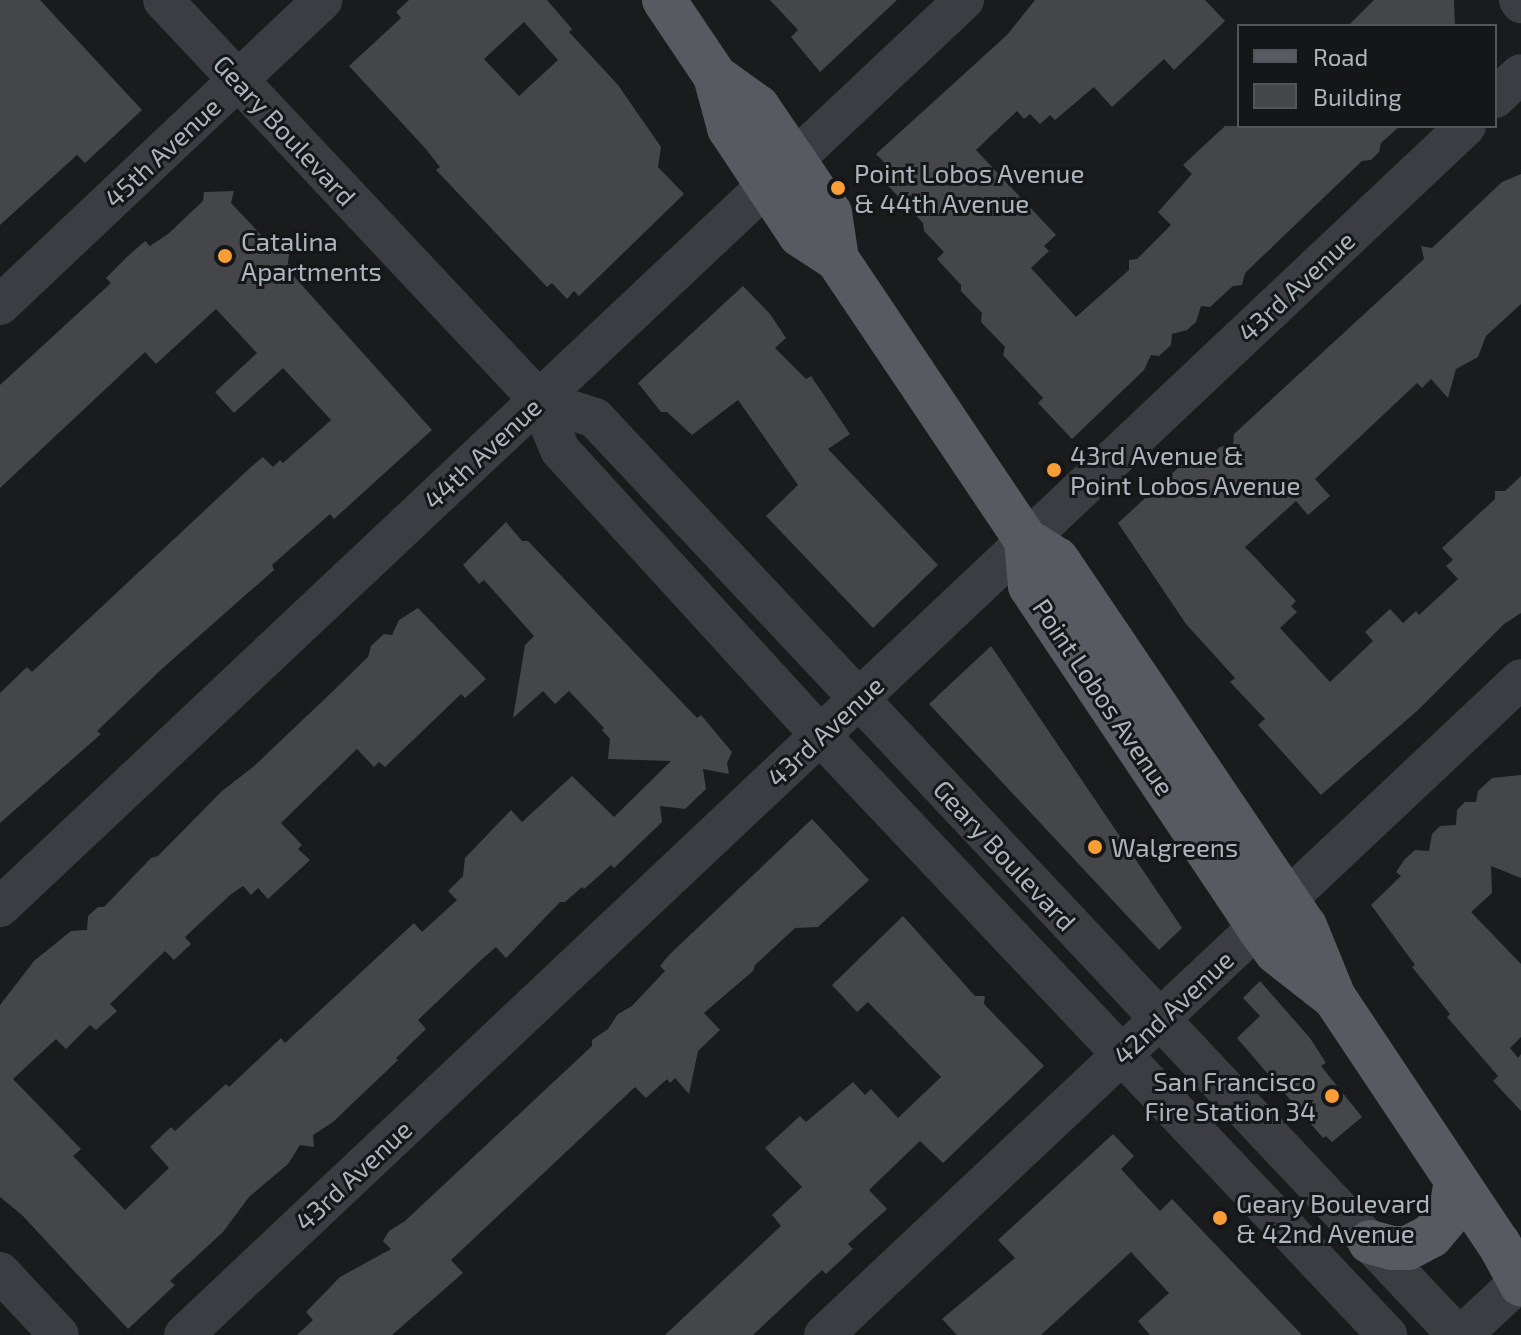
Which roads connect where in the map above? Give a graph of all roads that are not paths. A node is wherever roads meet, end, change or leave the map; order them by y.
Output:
1 (163, 0) edge
2 (323, 0) edge
3 (664, 0) edge
4 (964, 0) edge
5 (1521, 74) edge
6 (238, 80) junction
7 (1497, 96) edge
8 (1464, 128) edge
9 (781, 172) junction
10 (0, 305) edge
11 (539, 400) junction
12 (1026, 540) junction
13 (1521, 679) edge
14 (859, 699) junction
15 (820, 735) junction
16 (0, 907) edge
17 (1272, 913) junction
18 (1160, 1019) junction
19 (1122, 1055) junction
20 (1456, 1183) junction
21 (1370, 1242) junction
22 (0, 1272) edge
23 (1521, 1281) edge
24 (59, 1335) edge
25 (184, 1335) edge
26 (824, 1335) edge
27 (1387, 1335) edge
28 (1460, 1335) edge

1 - 6 street, Geary Boulevard
2 - 6 street, 45th Avenue
3 - 9 main road, Point Lobos Avenue
4 - 9 street, 44th Avenue
5 - 7 street
6 - 10 street, 45th Avenue
6 - 11 street, Geary Boulevard
8 - 12 street, 43rd Avenue
9 - 11 street, 44th Avenue
9 - 12 main road, Point Lobos Avenue
11 - 14 street, Geary Boulevard
11 - 15 street, Geary Boulevard
11 - 16 street, 44th Avenue
12 - 14 street, 43rd Avenue
12 - 17 main road, Point Lobos Avenue
13 - 17 street, 42nd Avenue
14 - 15 street, 43rd Avenue
14 - 18 street, Geary Boulevard
15 - 19 street, Geary Boulevard
15 - 25 street, 43rd Avenue
17 - 18 street, 42nd Avenue
17 - 20 main road
18 - 19 street, 42nd Avenue
18 - 21 street, Geary Boulevard
19 - 26 street, 42nd Avenue
19 - 27 street, Geary Boulevard
20 - 21 main road
20 - 23 main road
21 - 28 street, Geary Boulevard
22 - 24 street
23 - 28 street

